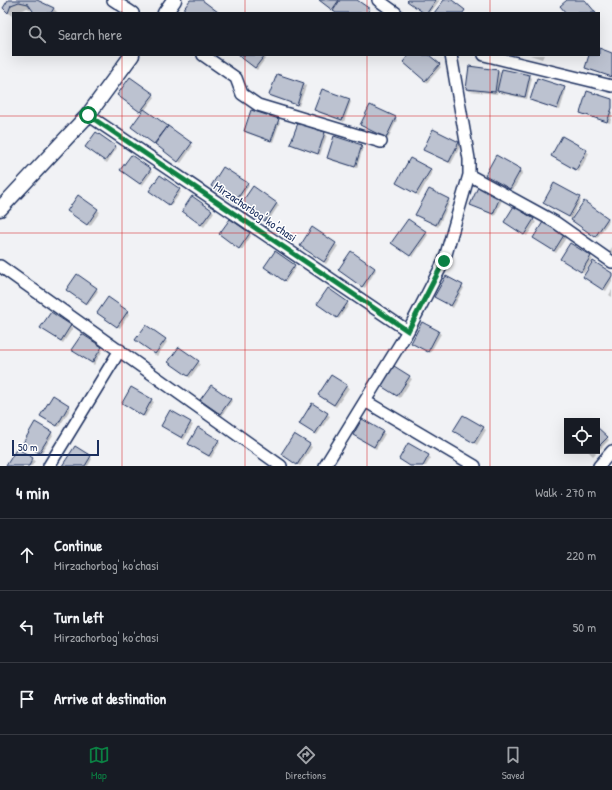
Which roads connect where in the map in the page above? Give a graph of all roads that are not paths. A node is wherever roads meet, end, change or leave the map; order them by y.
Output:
1 (113, 0) edge
2 (174, 0) edge
3 (378, 0) edge
4 (131, 12) edge
5 (165, 12) edge
6 (395, 12) edge
7 (131, 56) edge
8 (204, 56) edge
9 (451, 56) edge
10 (488, 56) edge
11 (612, 86) edge
12 (88, 115) junction
13 (381, 142) dead end
14 (469, 175) junction
15 (0, 209) edge
16 (612, 262) edge
17 (0, 266) edge
18 (408, 331) junction
19 (120, 350) junction
20 (365, 401) junction
21 (612, 451) edge
22 (49, 466) edge
23 (281, 466) edge
24 (325, 466) edge
25 (475, 466) edge
26 (599, 466) edge

1 - 4 street
2 - 5 street
3 - 6 street
7 - 12 street
8 - 13 street
9 - 14 street
10 - 11 street
12 - 15 street
12 - 18 street, Mirzachorbog' ko'chasi
14 - 16 street
14 - 18 street
17 - 19 street
18 - 20 street
19 - 22 street
19 - 23 street
20 - 24 street
20 - 25 street
21 - 26 street

